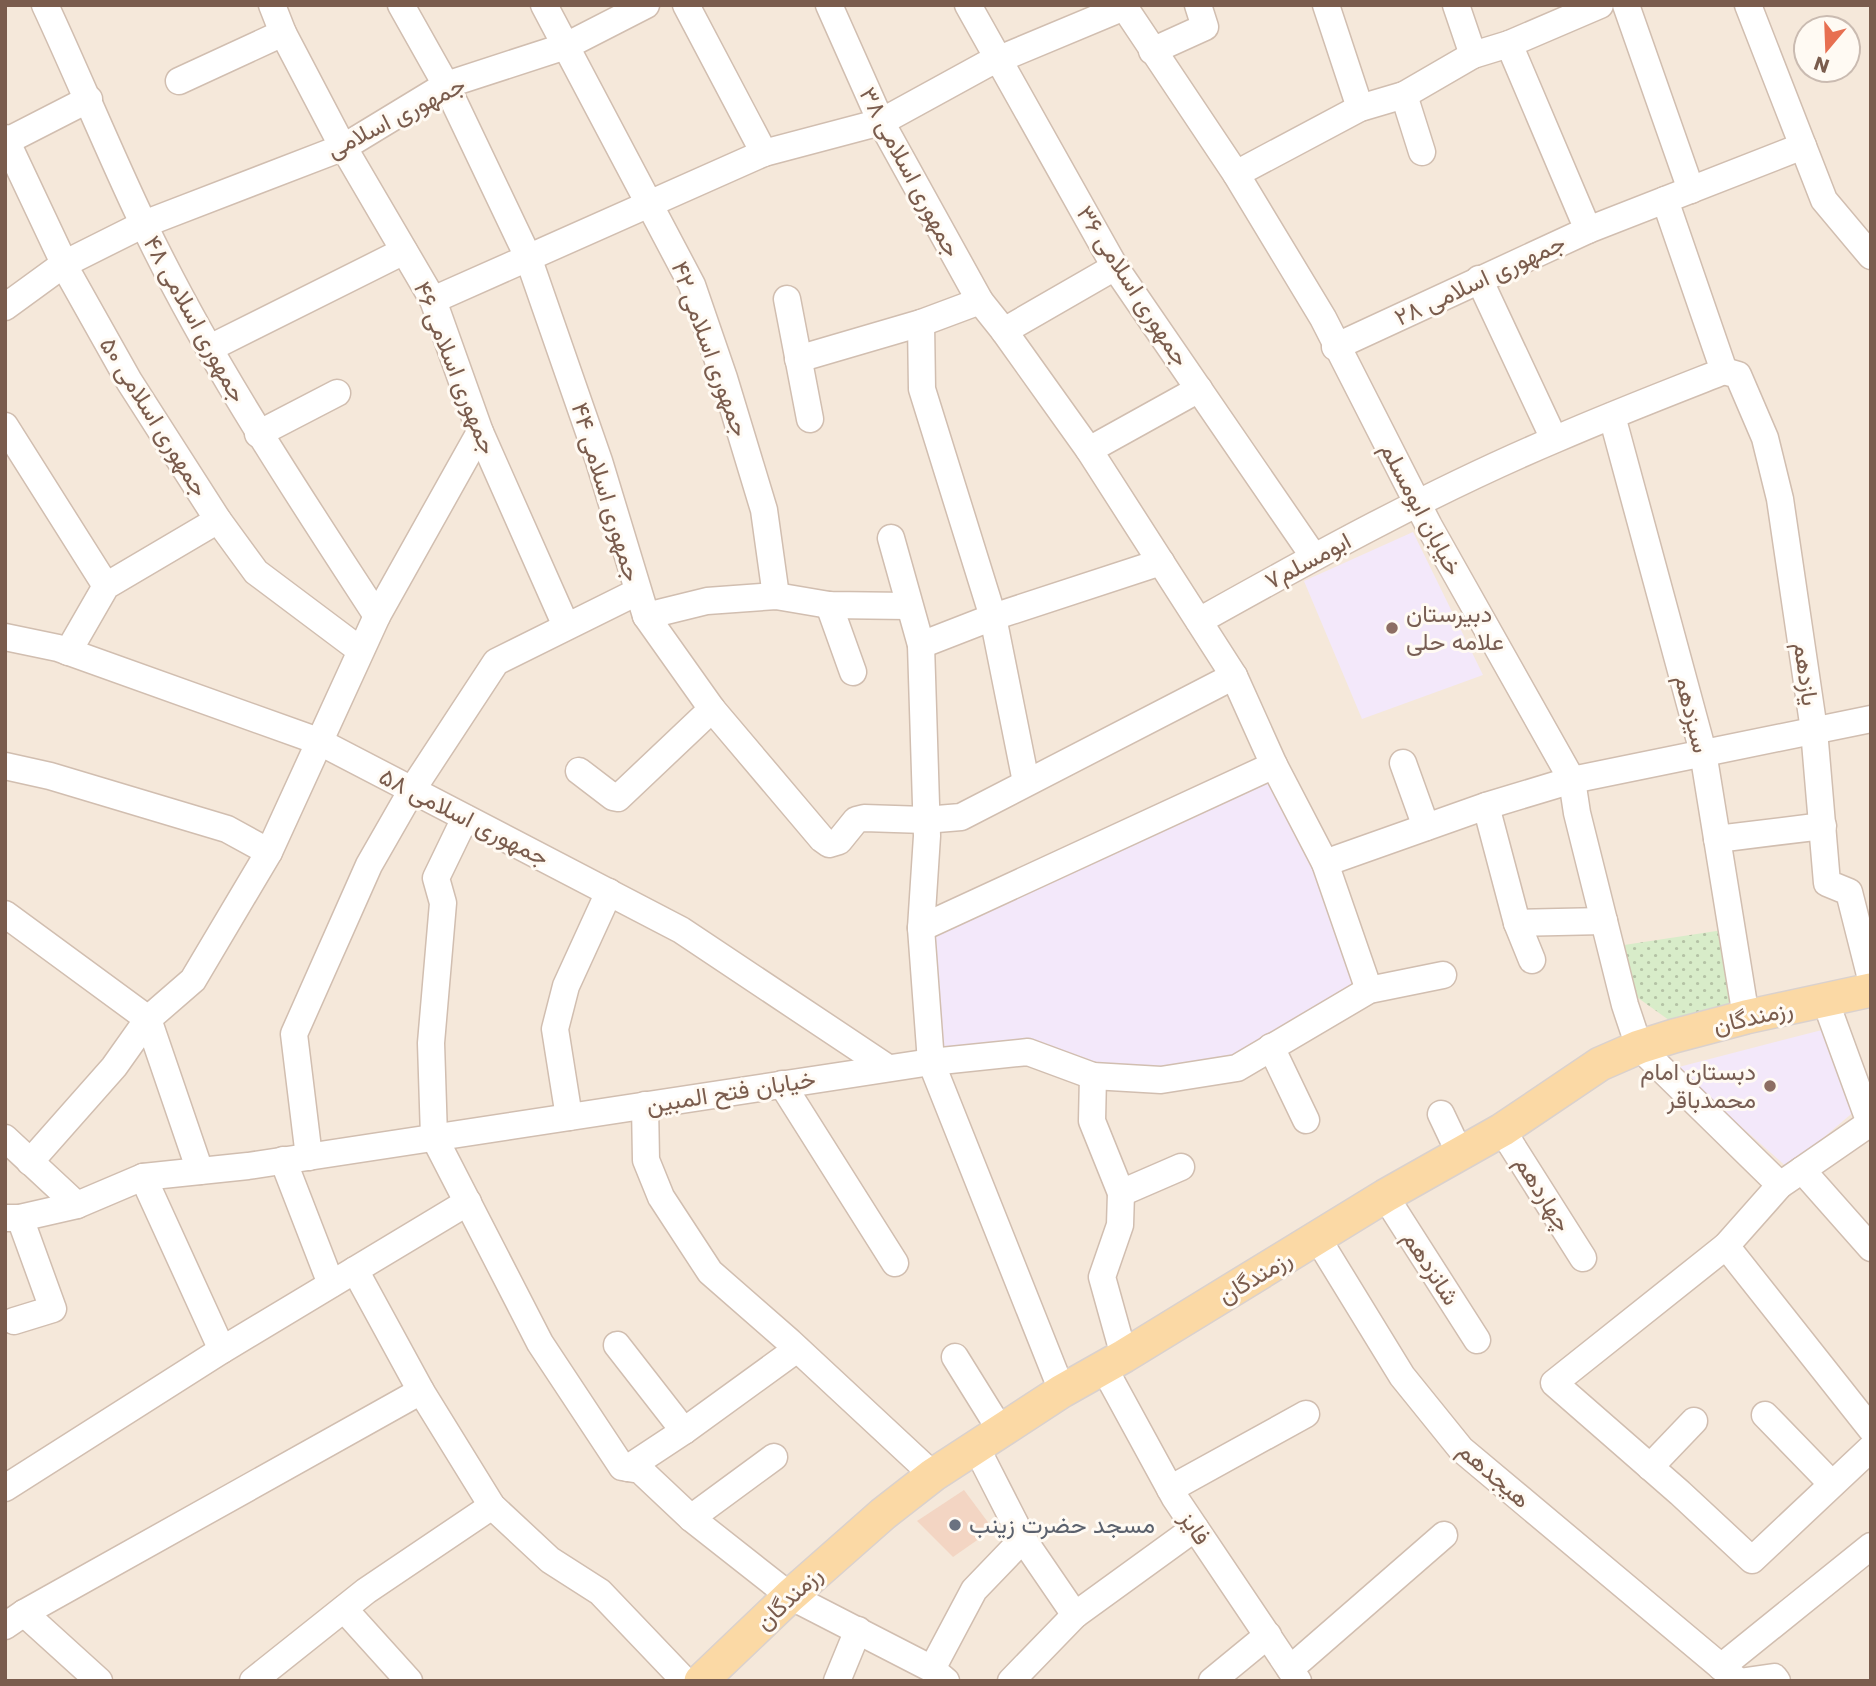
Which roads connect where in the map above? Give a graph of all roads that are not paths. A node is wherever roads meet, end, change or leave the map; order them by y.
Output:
1 (45, 5) edge
2 (272, 5) edge
3 (401, 5) edge
4 (544, 5) edge
5 (646, 5) edge
6 (686, 5) edge
7 (829, 5) edge
8 (968, 5) edge
9 (1198, 5) edge
10 (1326, 5) edge
11 (1456, 5) edge
12 (1626, 5) edge
13 (1748, 5) edge
14 (1124, 6) edge
15 (1590, 7) edge
16 (283, 33) junction
17 (1509, 44) junction
18 (566, 46) junction
19 (1152, 51) junction
20 (1473, 55) junction
21 (999, 60) junction
22 (179, 81) dead end
23 (446, 85) junction
24 (1404, 95) junction
25 (89, 99) junction
26 (1360, 108) junction
27 (881, 122) junction
28 (6, 141) edge
29 (1803, 146) junction
30 (344, 147) junction
31 (1422, 152) dead end
32 (764, 153) junction
33 (1236, 174) junction
34 (1691, 190) junction
35 (1665, 200) junction
36 (649, 204) junction
37 (144, 224) junction
38 (1588, 230) junction
39 (404, 251) junction
40 (1871, 256) edge
41 (528, 257) junction
42 (64, 264) junction
43 (1115, 267) junction
44 (1479, 279) junction
45 (787, 299) dead end
46 (433, 300) junction
47 (979, 301) junction
48 (5, 307) edge
49 (921, 323) junction
50 (1004, 331) junction
51 (1335, 347) junction
52 (210, 348) junction
53 (798, 359) junction
54 (1724, 371) junction
55 (1199, 389) junction
56 (337, 393) dead end
57 (1612, 416) junction
58 (810, 419) dead end
59 (5, 426) edge
60 (480, 432) junction
61 (258, 434) junction
62 (1554, 439) junction
63 (1089, 450) junction
64 (1418, 503) junction
65 (218, 520) junction
66 (891, 538) dead end
67 (1314, 557) junction
68 (1161, 562) junction
69 (106, 586) junction
70 (776, 596) junction
71 (642, 604) junction
72 (829, 605) junction
73 (909, 606) junction
74 (377, 616) junction
75 (993, 617) junction
76 (1199, 621) junction
77 (566, 626) junction
78 (5, 637) edge
79 (921, 645) junction
80 (360, 650) junction
81 (68, 652) junction
82 (853, 672) dead end
83 (1234, 676) junction
84 (712, 709) junction
85 (1871, 719) edge
86 (1814, 730) junction
87 (318, 741) junction
88 (1703, 752) junction
89 (1403, 763) dead end
90 (1274, 765) junction
91 (5, 766) edge
92 (579, 771) dead end
93 (1572, 780) junction
94 (1026, 782) junction
95 (412, 790) junction
96 (1486, 806) junction
97 (465, 818) junction
98 (925, 820) junction
99 (1823, 826) junction
100 (1426, 827) junction
101 (1717, 839) junction
102 (269, 852) junction
103 (1325, 863) junction
104 (609, 892) junction
105 (5, 914) edge
106 (1604, 921) junction
107 (1517, 923) junction
108 (921, 928) junction
109 (1532, 960) dead end
110 (1443, 975) dead end
111 (1871, 979) edge
112 (1369, 990) junction
113 (1871, 990) edge
114 (1825, 1000) junction
115 (1746, 1017) junction
116 (148, 1019) junction
117 (1639, 1047) junction
118 (1271, 1048) junction
119 (931, 1062) junction
120 (888, 1068) junction
121 (1093, 1076) junction
122 (782, 1084) junction
123 (645, 1105) junction
124 (1441, 1114) dead end
125 (569, 1117) junction
126 (1307, 1120) dead end
127 (1502, 1130) junction
128 (434, 1137) junction
129 (5, 1138) edge
130 (1460, 1154) junction
131 (296, 1158) junction
132 (30, 1162) junction
133 (1181, 1167) dead end
134 (1802, 1170) junction
135 (200, 1171) junction
136 (143, 1177) junction
137 (1780, 1185) junction
138 (1121, 1193) junction
139 (1385, 1196) junction
140 (468, 1202) junction
141 (77, 1205) junction
142 (13, 1218) edge
143 (1318, 1239) junction
144 (1726, 1246) junction
145 (1871, 1248) edge
146 (1583, 1258) dead end
147 (895, 1263) dead end
148 (355, 1270) junction
149 (331, 1284) junction
150 (14, 1321) dead end
151 (1477, 1340) dead end
152 (617, 1345) dead end
153 (797, 1349) junction
154 (222, 1350) junction
155 (955, 1357) dead end
156 (1114, 1362) junction
157 (421, 1391) junction
158 (1062, 1391) junction
159 (1306, 1414) dead end
160 (1765, 1415) dead end
161 (1694, 1421) dead end
162 (1871, 1429) edge
163 (684, 1431) junction
164 (989, 1439) junction
165 (1871, 1448) edge
166 (774, 1457) dead end
167 (1650, 1467) junction
168 (628, 1468) junction
169 (933, 1475) junction
170 (1832, 1484) junction
171 (5, 1488) edge
172 (1170, 1489) junction
173 (492, 1506) junction
174 (691, 1518) junction
175 (1195, 1528) junction
176 (1444, 1535) dead end
177 (1023, 1539) junction
178 (1871, 1546) edge
179 (790, 1596) junction
180 (344, 1609) junction
181 (1075, 1615) junction
182 (15, 1619) edge
183 (858, 1630) junction
184 (1268, 1635) junction
185 (1730, 1674) edge
186 (939, 1675) edge
187 (1294, 1675) edge
188 (98, 1680) edge
189 (1774, 1680) edge
190 (253, 1681) edge
191 (409, 1681) edge
192 (685, 1681) edge
193 (701, 1681) edge
194 (837, 1681) edge
195 (1011, 1681) edge
196 (1212, 1681) edge
197 (1746, 1681) edge

1 - 25 street, جمهوری اسلامی ۴۸
2 - 16 street, جمهوری اسلامی ۴۶
3 - 23 street, جمهوری اسلامی ۴۴
4 - 18 street, جمهوری اسلامی ۴۲
5 - 18 street, جمهوری اسلامی
6 - 32 street
7 - 27 street, جمهوری اسلامی ۳۸
8 - 21 street, جمهوری اسلامی ۳۶
9 - 19 street
10 - 26 street
11 - 20 street
12 - 34 street
13 - 29 street
14 - 19 street, خیابان ابومسلم
14 - 21 street
15 - 17 street
16 - 22 street
16 - 30 street, جمهوری اسلامی ۴۶
17 - 20 street
17 - 38 street, جمهوری اسلامی ۲۸
18 - 23 street, جمهوری اسلامی
18 - 36 street, جمهوری اسلامی ۴۲
19 - 33 street, خیابان ابومسلم
20 - 24 street
21 - 27 street
21 - 43 street, جمهوری اسلامی ۳۶
23 - 30 street, جمهوری اسلامی
23 - 41 street, جمهوری اسلامی ۴۴
24 - 26 street
24 - 31 street
25 - 28 street
25 - 37 street, جمهوری اسلامی ۴۸
26 - 33 street
27 - 32 street
27 - 47 street, جمهوری اسلامی ۳۸
28 - 42 street, جمهوری اسلامی ۵۰
29 - 34 street
29 - 40 street
30 - 37 street, جمهوری اسلامی
30 - 39 street, جمهوری اسلامی ۴۶
32 - 36 street
33 - 51 street, خیابان ابومسلم
34 - 35 street
35 - 38 street
35 - 54 street
36 - 41 street
36 - 70 street, جمهوری اسلامی ۴۲
37 - 42 street, جمهوری اسلامی
37 - 52 street, جمهوری اسلامی ۴۸
38 - 44 street, جمهوری اسلامی ۲۸
39 - 46 street, جمهوری اسلامی ۴۶
39 - 52 street
41 - 46 street
41 - 71 street, جمهوری اسلامی ۴۴
42 - 48 street, جمهوری اسلامی
42 - 65 street, جمهوری اسلامی ۵۰
43 - 50 street
43 - 55 street, جمهوری اسلامی ۳۶
44 - 51 street, جمهوری اسلامی ۲۸
44 - 62 street
45 - 53 street
46 - 60 street, جمهوری اسلامی ۴۶
47 - 49 street
47 - 50 street, جمهوری اسلامی ۳۸
49 - 53 street
49 - 75 street
50 - 63 street, جمهوری اسلامی ۳۸
51 - 64 street, خیابان ابومسلم
52 - 61 street, جمهوری اسلامی ۴۸
53 - 58 street
54 - 57 street, ابومسلم۷
54 - 86 street, یازدهم
55 - 63 street
55 - 67 street, جمهوری اسلامی ۳۶
56 - 61 street
57 - 62 street, ابومسلم۷
57 - 88 street, سیزدهم
59 - 69 street
60 - 74 street
60 - 77 street, جمهوری اسلامی ۴۶
61 - 74 street, جمهوری اسلامی ۴۸
62 - 64 street, ابومسلم۷
63 - 68 street, جمهوری اسلامی ۳۸
64 - 67 street, ابومسلم۷
64 - 93 street, خیابان ابومسلم
65 - 69 street
65 - 80 street, جمهوری اسلامی ۵۰
66 - 73 street
67 - 76 street, ابومسلم۷
68 - 75 street
68 - 76 street, جمهوری اسلامی ۳۸
69 - 81 street
70 - 71 street
70 - 72 street
71 - 77 street
71 - 84 street, جمهوری اسلامی ۴۴
72 - 73 street
72 - 82 street
73 - 79 street
74 - 80 street
75 - 79 street
75 - 94 street
76 - 83 street, جمهوری اسلامی ۳۸
77 - 95 street
78 - 81 street, جمهوری اسلامی ۵۸
79 - 98 street
80 - 87 street
81 - 87 street, جمهوری اسلامی ۵۸
83 - 90 street, جمهوری اسلامی ۳۸
83 - 94 street
84 - 92 street
84 - 98 street, جمهوری اسلامی ۴۴
85 - 86 street
86 - 88 street
86 - 99 street, یازدهم
87 - 95 street, جمهوری اسلامی ۵۸
87 - 102 street
88 - 93 street
88 - 101 street, سیزدهم
89 - 100 street
90 - 103 street, جمهوری اسلامی ۳۸
90 - 108 street
91 - 102 street
93 - 96 street
93 - 106 street, خیابان ابومسلم
94 - 98 street
95 - 97 street, جمهوری اسلامی ۵۸
95 - 131 street
96 - 100 street
96 - 107 street
97 - 104 street, جمهوری اسلامی ۵۸
97 - 128 street
98 - 108 street
99 - 101 street
99 - 111 street, یازدهم
100 - 103 street
101 - 115 street, سیزدهم
102 - 116 street
103 - 112 street, جمهوری اسلامی ۳۸
104 - 120 street, جمهوری اسلامی ۵۸
104 - 125 street
105 - 116 street
106 - 107 street
106 - 117 street, خیابان ابومسلم
107 - 109 street
108 - 119 street
110 - 112 street, خیابان فتح المبین
112 - 118 street, خیابان فتح المبین
113 - 114 main road, رزمندگان
114 - 115 main road, رزمندگان
114 - 134 street
115 - 117 main road, رزمندگان
116 - 132 street
116 - 135 street
117 - 127 main road, رزمندگان
117 - 137 street
118 - 121 street, خیابان فتح المبین
118 - 126 street
119 - 120 street, خیابان فتح المبین
119 - 121 street, خیابان فتح المبین
119 - 158 street
120 - 122 street, خیابان فتح المبین
121 - 138 street
122 - 123 street, خیابان فتح المبین
122 - 147 street
123 - 125 street, خیابان فتح المبین
123 - 153 street
124 - 130 street
125 - 128 street, خیابان فتح المبین
127 - 130 main road, رزمندگان
127 - 146 street, چهاردهم
128 - 131 street, خیابان فتح المبین
128 - 140 street
129 - 132 street
130 - 139 main road, رزمندگان
131 - 135 street, خیابان فتح المبین
131 - 149 street
132 - 141 street
133 - 138 street
134 - 137 street
134 - 145 street
135 - 136 street, خیابان فتح المبین
136 - 141 street, خیابان فتح المبین
136 - 154 street
137 - 144 street
138 - 156 street, فایز
139 - 143 main road, رزمندگان
139 - 151 street, شانزدهم
140 - 148 street
140 - 168 street
141 - 142 street, خیابان فتح المبین
142 - 150 street
143 - 156 main road, رزمندگان
143 - 185 street, هیجدهم
144 - 162 street
144 - 167 street
148 - 149 street
148 - 157 street
149 - 154 street
152 - 163 street
153 - 163 street
153 - 169 street
154 - 171 street
155 - 164 street
156 - 158 main road, رزمندگان
156 - 172 street, فایز
157 - 173 street
157 - 182 street
158 - 164 main road, رزمندگان
159 - 172 street
160 - 170 street
161 - 167 street
163 - 168 street
164 - 169 main road, رزمندگان
164 - 177 street
165 - 170 street
166 - 174 street
167 - 170 street
168 - 174 street
169 - 179 main road, رزمندگان
172 - 175 street, فایز
173 - 180 street
173 - 192 street
174 - 179 street
175 - 181 street
175 - 184 street, فایز
176 - 187 street
177 - 181 street
177 - 186 street
178 - 185 street
179 - 183 street
179 - 193 main road, رزمندگان
180 - 190 street
180 - 191 street
181 - 195 street
182 - 188 street
183 - 186 street
183 - 194 street
184 - 187 street, فایز
184 - 196 street
189 - 197 street

